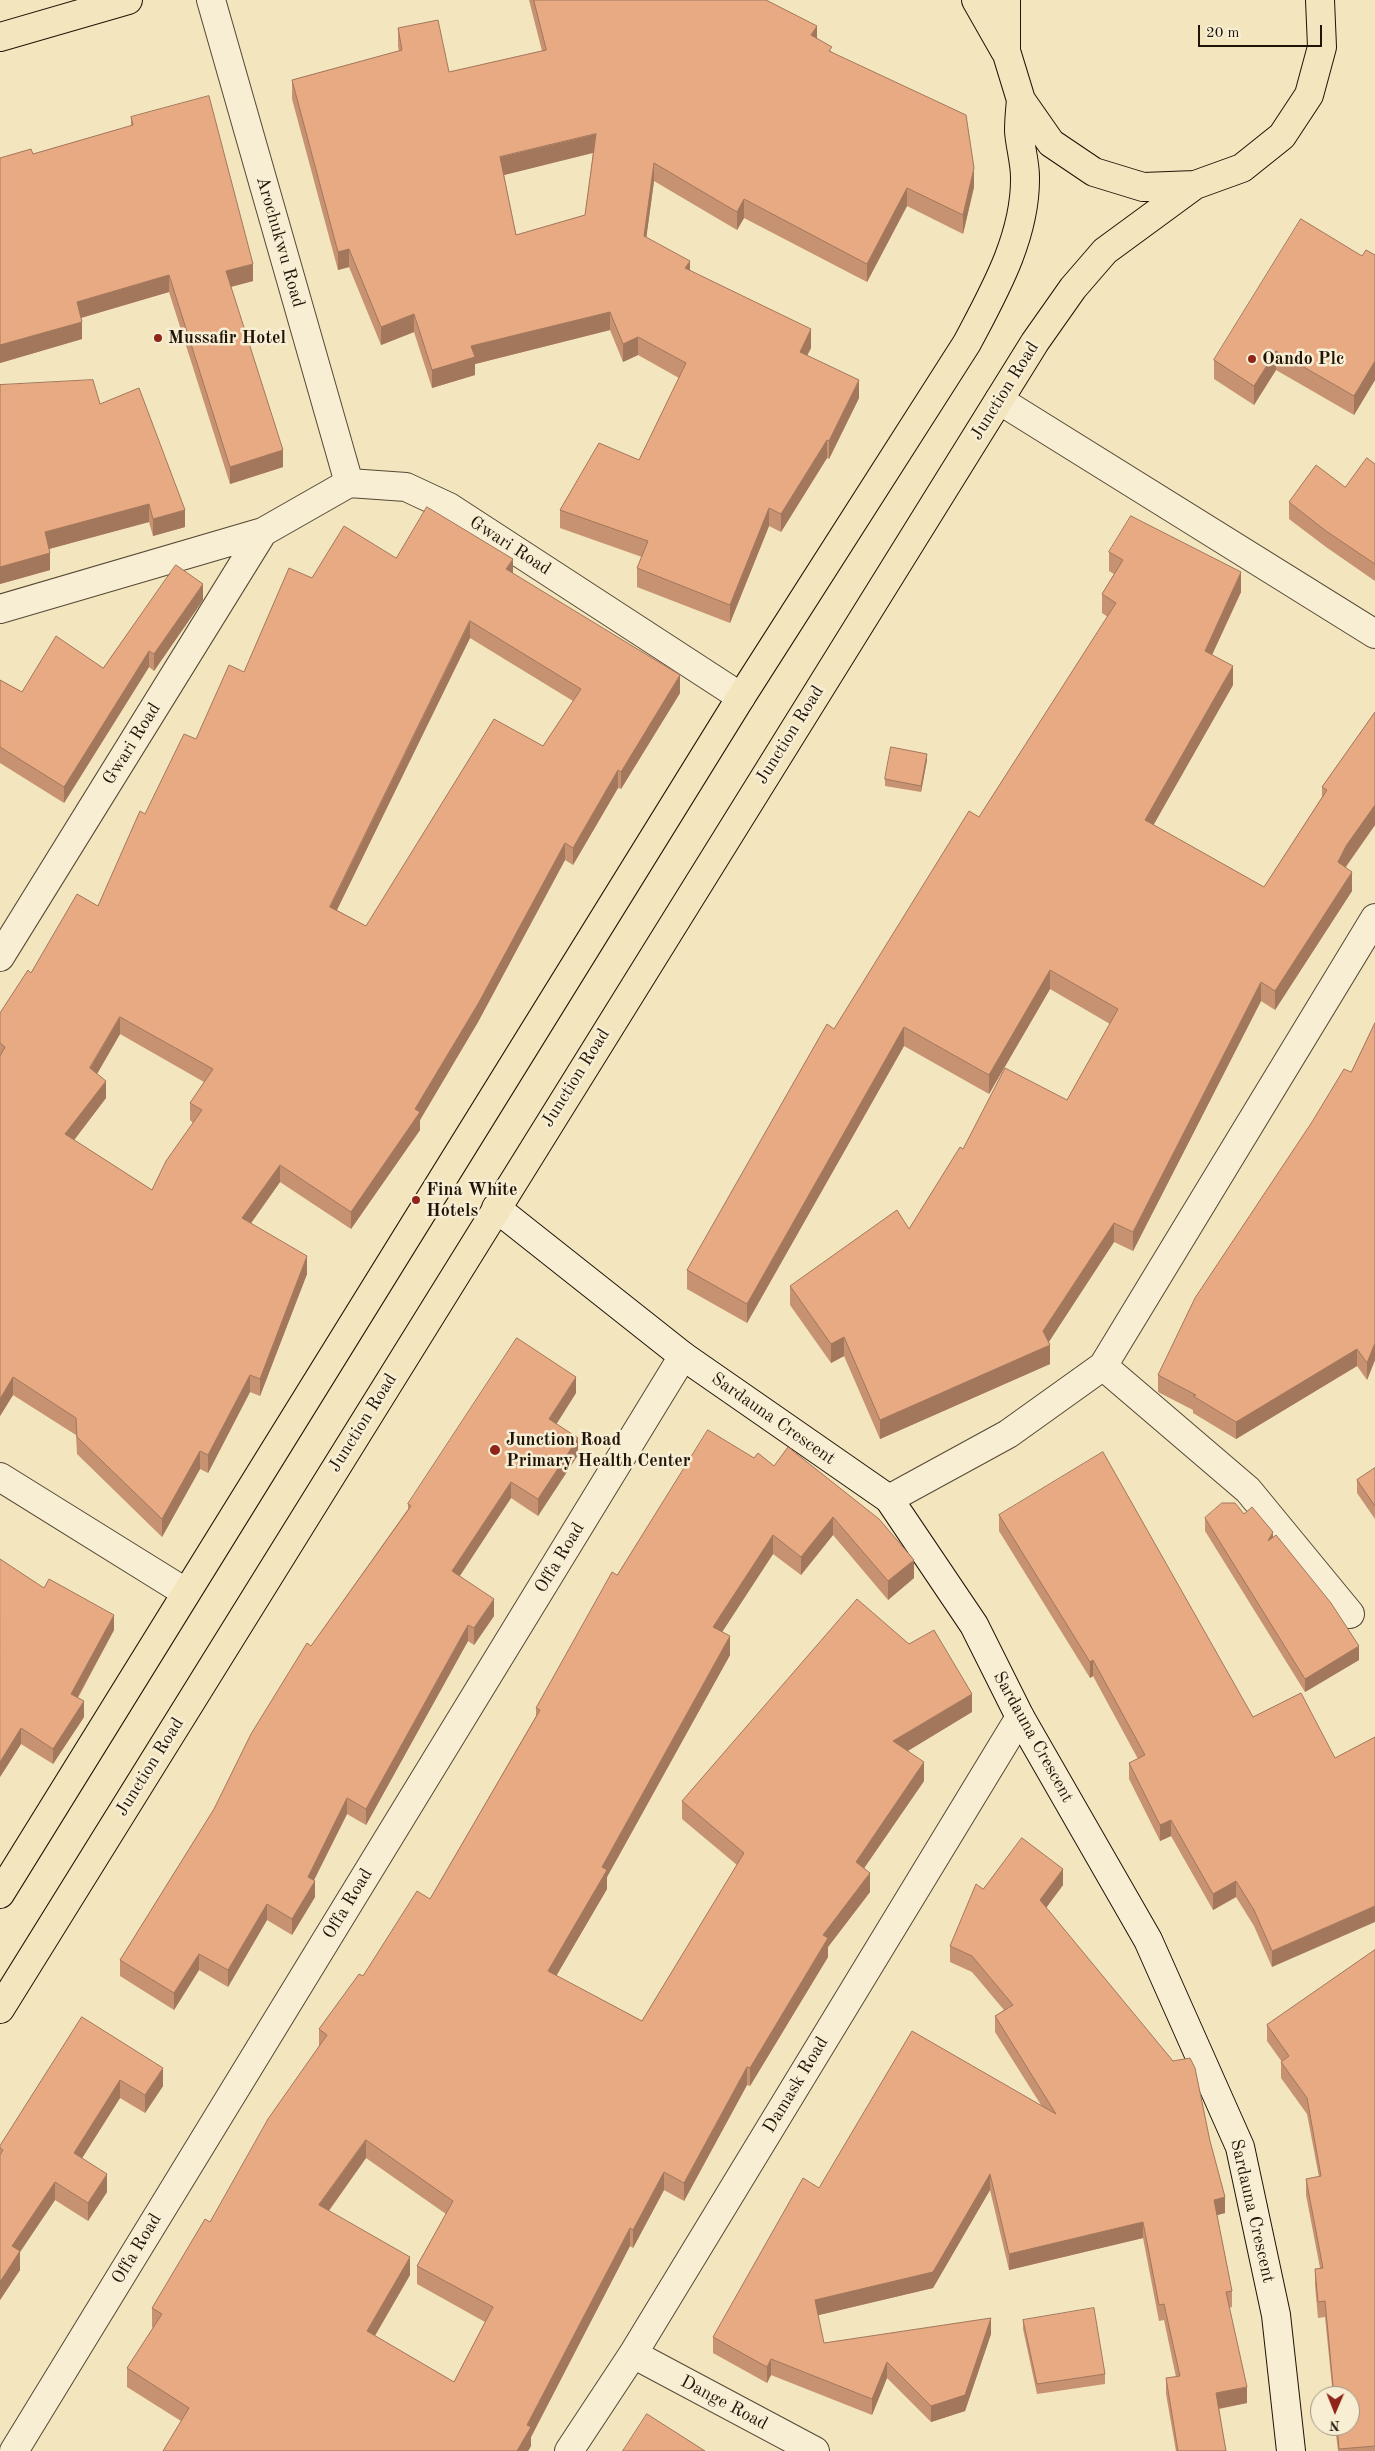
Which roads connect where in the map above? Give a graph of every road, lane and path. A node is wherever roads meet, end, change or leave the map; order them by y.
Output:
1 (128, 0) edge
2 (211, 0) edge
3 (976, 0) edge
4 (1006, 0) edge
5 (1320, 0) edge
6 (0, 37) edge
7 (1006, 51) junction
8 (1021, 100) junction
9 (1195, 185) junction
10 (999, 400) junction
11 (349, 484) junction
12 (263, 532) junction
13 (0, 609) edge
14 (1375, 634) edge
15 (741, 697) junction
16 (1375, 918) edge
17 (0, 957) edge
18 (496, 1208) junction
19 (683, 1356) junction
20 (1103, 1366) junction
21 (0, 1477) edge
22 (889, 1499) junction
23 (185, 1592) junction
24 (1350, 1614) dead end
25 (1020, 1717) junction
26 (0, 1894) edge
27 (0, 2009) edge
28 (633, 2354) junction
29 (14, 2451) edge
30 (569, 2451) edge
31 (815, 2451) edge
32 (1291, 2451) edge

1 - 6 main road
2 - 11 street, Arochukwu Road
3 - 7 main road
4 - 7 main road
5 - 9 main road
7 - 8 main road
8 - 9 main road
8 - 15 main road
9 - 10 main road, Junction Road
10 - 14 street
10 - 18 main road, Junction Road
11 - 12 street, Gwari Road
11 - 15 street, Gwari Road
12 - 13 street, Gwari Road
12 - 17 street, Gwari Road
15 - 23 main road
16 - 20 street
18 - 19 street, Sardauna Crescent
18 - 27 main road, Junction Road
19 - 22 street, Sardauna Crescent
19 - 29 street, Offa Road
20 - 22 street
20 - 24 street
21 - 23 street
22 - 25 street, Sardauna Crescent
23 - 26 main road
25 - 28 street, Damask Road
25 - 32 street, Sardauna Crescent
28 - 30 street, Damask Road
28 - 31 street, Dange Road

